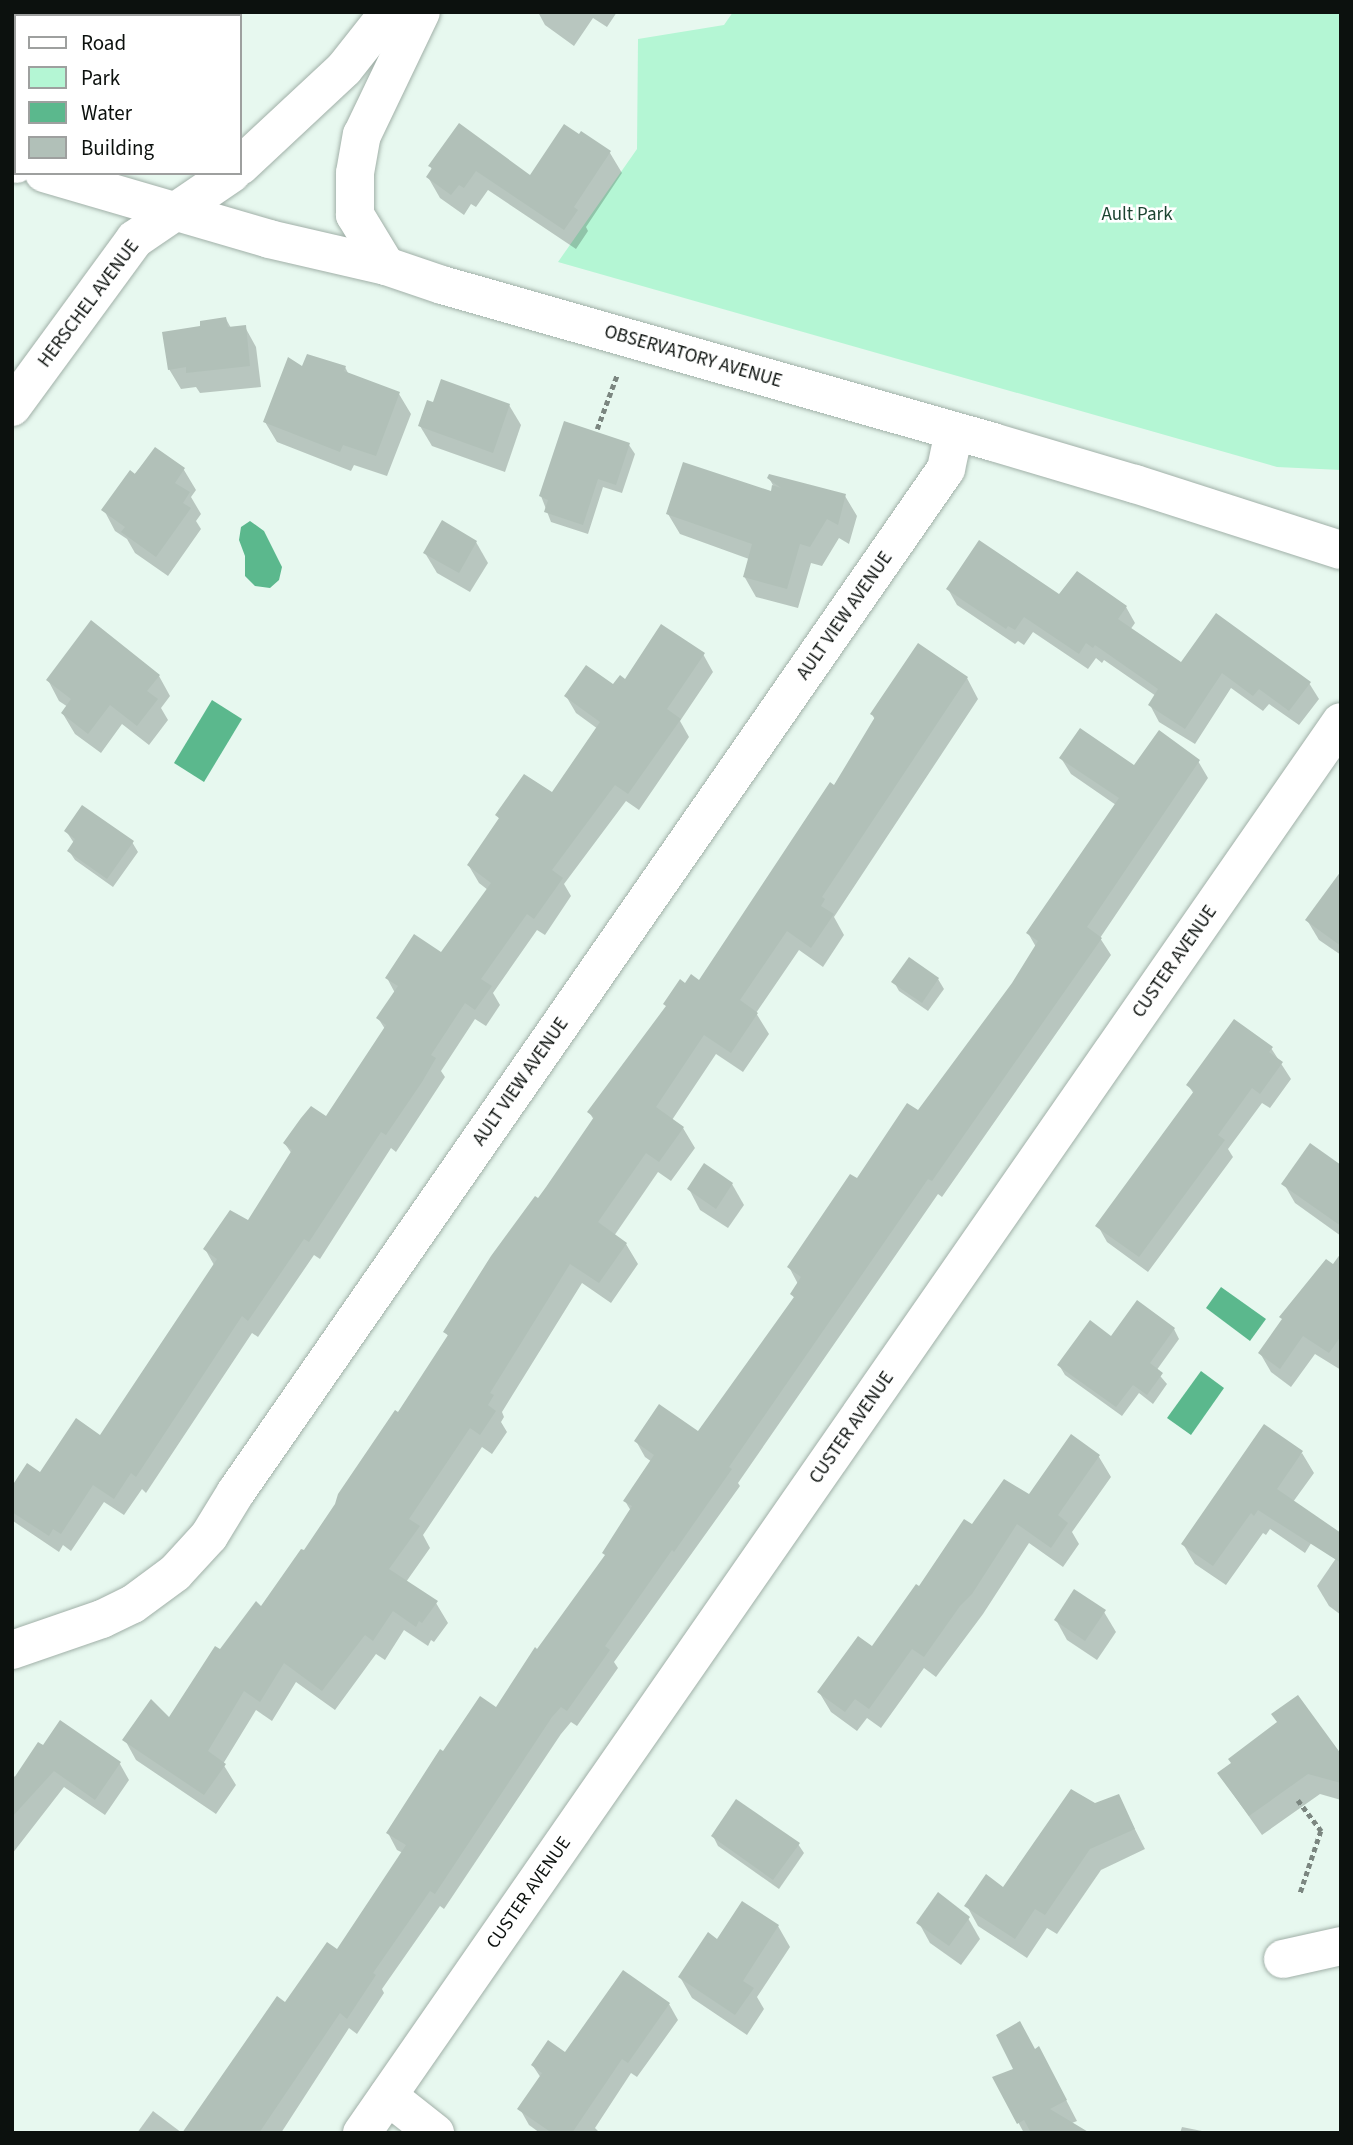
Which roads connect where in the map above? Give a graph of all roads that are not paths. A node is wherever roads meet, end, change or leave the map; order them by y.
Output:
1 (389, 12) edge
2 (421, 12) edge
3 (242, 164) edge
4 (51, 175) edge
5 (229, 175) edge
6 (177, 212) junction
7 (386, 266) junction
8 (12, 407) edge
9 (954, 432) junction
10 (1341, 551) edge
11 (1341, 722) edge
12 (12, 1650) edge
13 (1341, 1946) edge
14 (1283, 1959) dead end
15 (388, 2096) junction
16 (362, 2133) edge
17 (435, 2133) edge

1 - 3 street
2 - 7 street
4 - 6 street, OBSERVATORY AVENUE
5 - 6 street, HERSCHEL AVENUE
6 - 7 street, OBSERVATORY AVENUE
6 - 8 street, HERSCHEL AVENUE
7 - 9 street, OBSERVATORY AVENUE
9 - 10 street, OBSERVATORY AVENUE
9 - 12 street, AULT VIEW AVENUE
11 - 15 street, CUSTER AVENUE
13 - 14 street
15 - 16 street, CUSTER AVENUE
15 - 17 street

